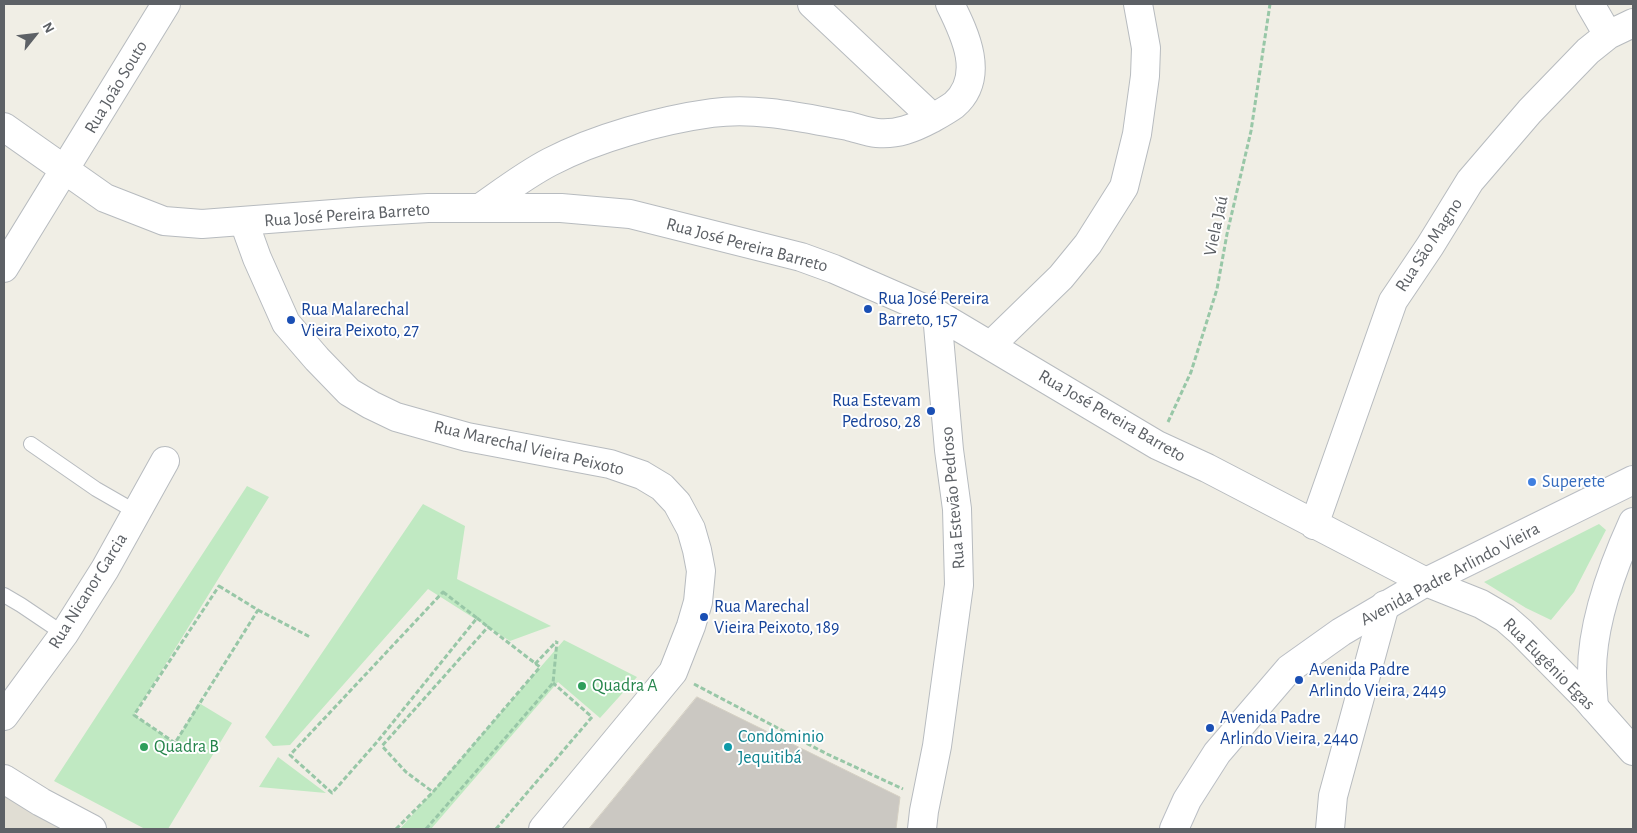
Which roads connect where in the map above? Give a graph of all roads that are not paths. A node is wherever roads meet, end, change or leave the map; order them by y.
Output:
1 (166, 4) edge
2 (812, 4) edge
3 (950, 4) edge
4 (1138, 4) edge
5 (1590, 4) edge
6 (1633, 23) edge
7 (1608, 35) junction
8 (933, 118) junction
9 (4, 127) edge
10 (66, 169) junction
11 (480, 208) junction
12 (244, 222) junction
13 (4, 268) edge
14 (938, 314) junction
15 (991, 345) junction
16 (31, 444) dead end
17 (165, 461) dead end
18 (1633, 480) edge
19 (136, 512) junction
20 (1633, 522) edge
21 (1314, 525) junction
22 (1426, 582) junction
23 (4, 595) edge
24 (1385, 605) junction
25 (64, 634) junction
26 (1594, 707) junction
27 (4, 716) edge
28 (1633, 751) edge
29 (4, 779) edge
30 (92, 829) edge
31 (543, 829) edge
32 (922, 829) edge
33 (1174, 829) edge
34 (1330, 829) edge

1 - 10 street, Rua João Souto
2 - 8 street
3 - 8 street
4 - 15 street
5 - 7 street
6 - 7 street, Rua São Magno
7 - 21 street, Rua São Magno
8 - 11 street
9 - 10 street, Rua José Pereira Barreto
10 - 12 street, Rua José Pereira Barreto
10 - 13 street, Rua João Souto
11 - 12 street, Rua José Pereira Barreto
11 - 14 street, Rua José Pereira Barreto
12 - 31 street, Rua Marechal Vieira Peixoto
14 - 15 street, Rua José Pereira Barreto
14 - 32 street, Rua Estevão Pedroso
15 - 21 street, Rua José Pereira Barreto
16 - 19 lane
17 - 19 street, Rua Nicanor Garcia
18 - 22 street, Avenida Padre Arlindo Vieira
19 - 25 street, Rua Nicanor Garcia
20 - 26 street
21 - 22 street, Rua José Pereira Barreto
22 - 24 street, Avenida Padre Arlindo Vieira
22 - 26 street, Rua Eugênio Egas
23 - 25 lane
24 - 33 street, Avenida Padre Arlindo Vieira
24 - 34 street
25 - 27 street, Rua Nicanor Garcia
26 - 28 street, Rua Eugênio Egas
29 - 30 street

